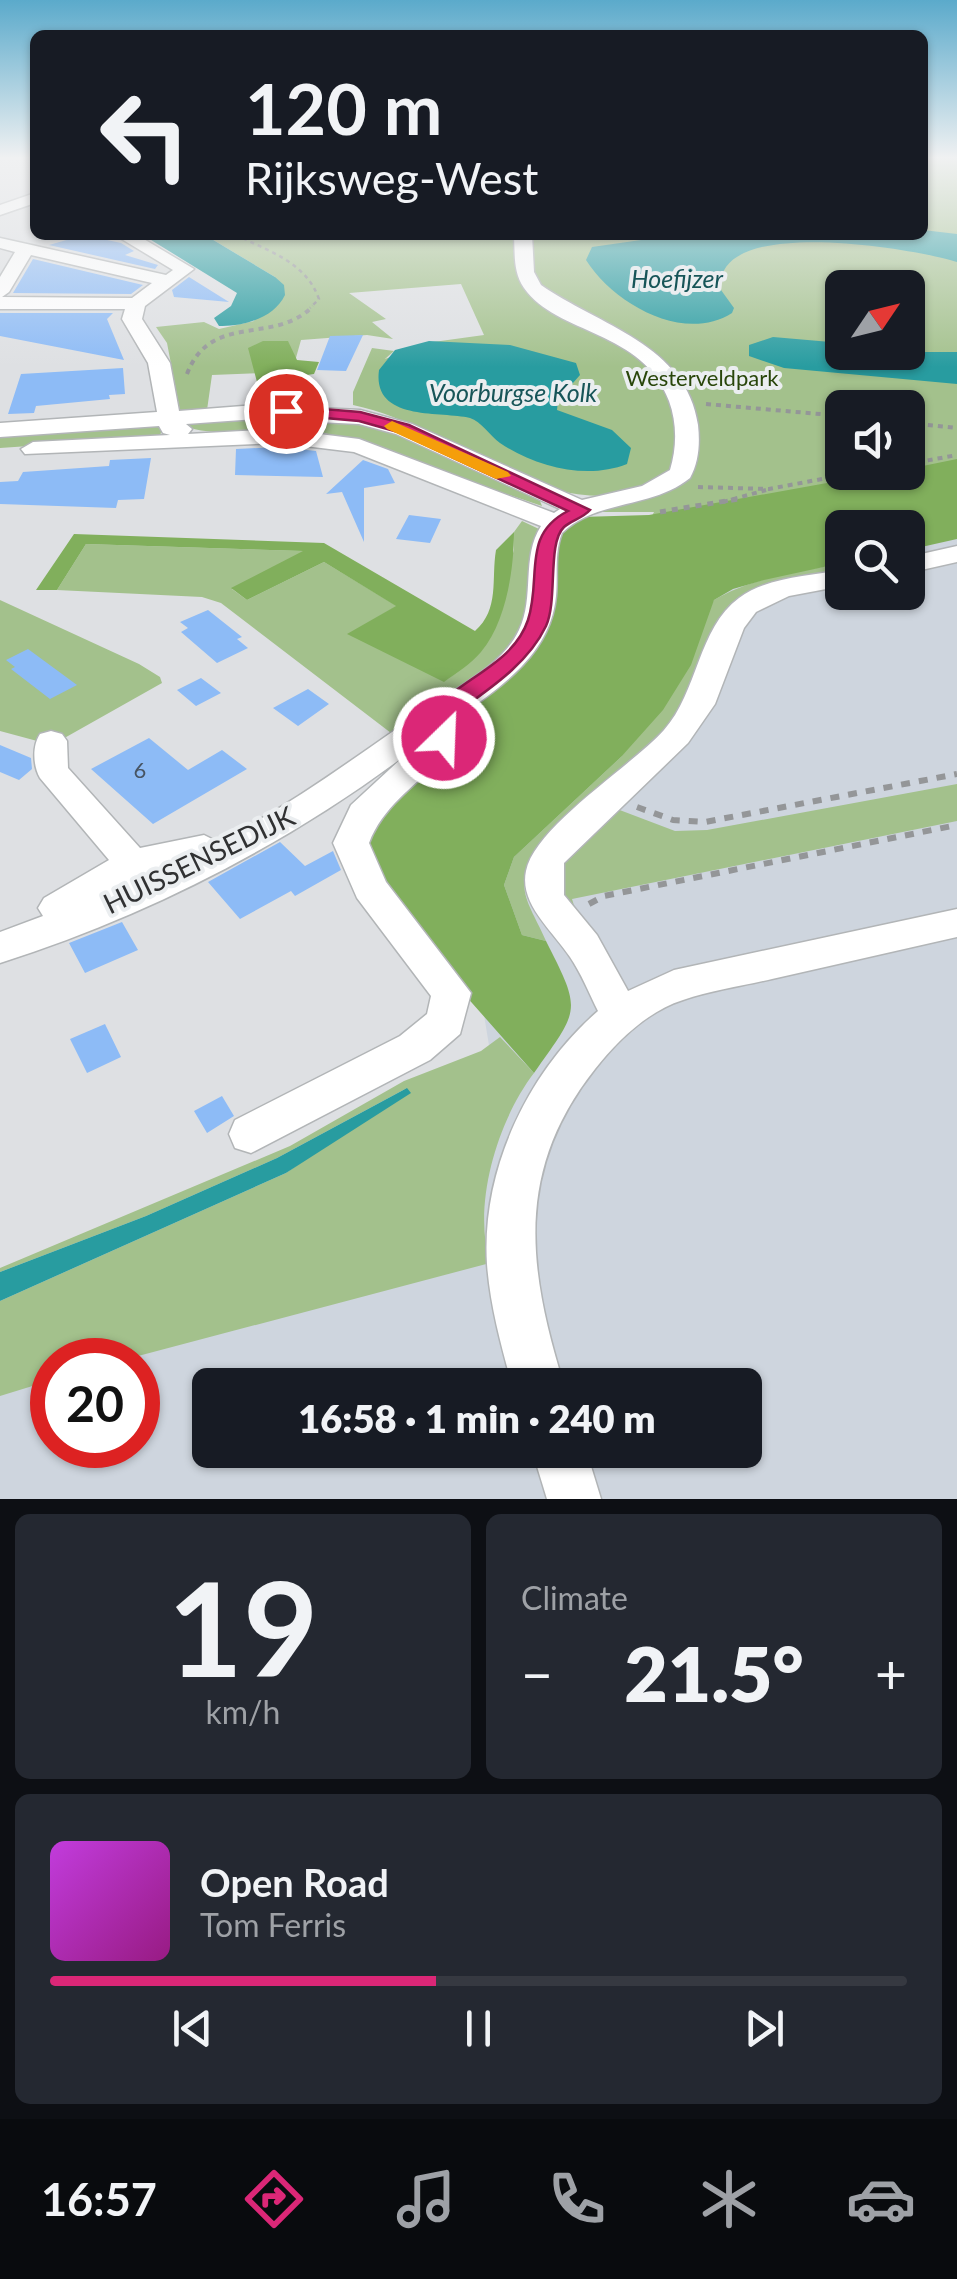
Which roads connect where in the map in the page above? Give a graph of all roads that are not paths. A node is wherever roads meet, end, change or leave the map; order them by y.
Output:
1 (133, 240) edge
2 (522, 240) edge
3 (0, 243) edge
4 (27, 247) junction
5 (167, 281) junction
6 (0, 293) edge
7 (136, 304) junction
8 (175, 426) junction
9 (0, 430) edge
10 (0, 451) edge
11 (570, 517) junction
12 (957, 554) edge
13 (925, 561) edge
14 (825, 582) edge
15 (444, 711) junction
16 (51, 741) dead end
17 (254, 838) junction
18 (132, 863) junction
19 (957, 923) edge
20 (0, 947) edge
21 (620, 1014) junction
22 (251, 1134) dead end
23 (533, 1368) edge
24 (564, 1468) edge
25 (574, 1499) edge

1 - 5 street
2 - 11 street
3 - 4 street
4 - 5 street
4 - 6 street
5 - 7 street
6 - 7 street
7 - 8 street
8 - 9 street
8 - 10 street
8 - 11 street
8 - 11 street
11 - 15 street, HUISSENSEDIJK
12 - 13 street
14 - 21 street
15 - 17 street, HUISSENSEDIJK
15 - 22 street
16 - 18 street
17 - 18 street
17 - 20 street, HUISSENSEDIJK
18 - 20 street
19 - 21 street
21 - 23 street
24 - 25 street

